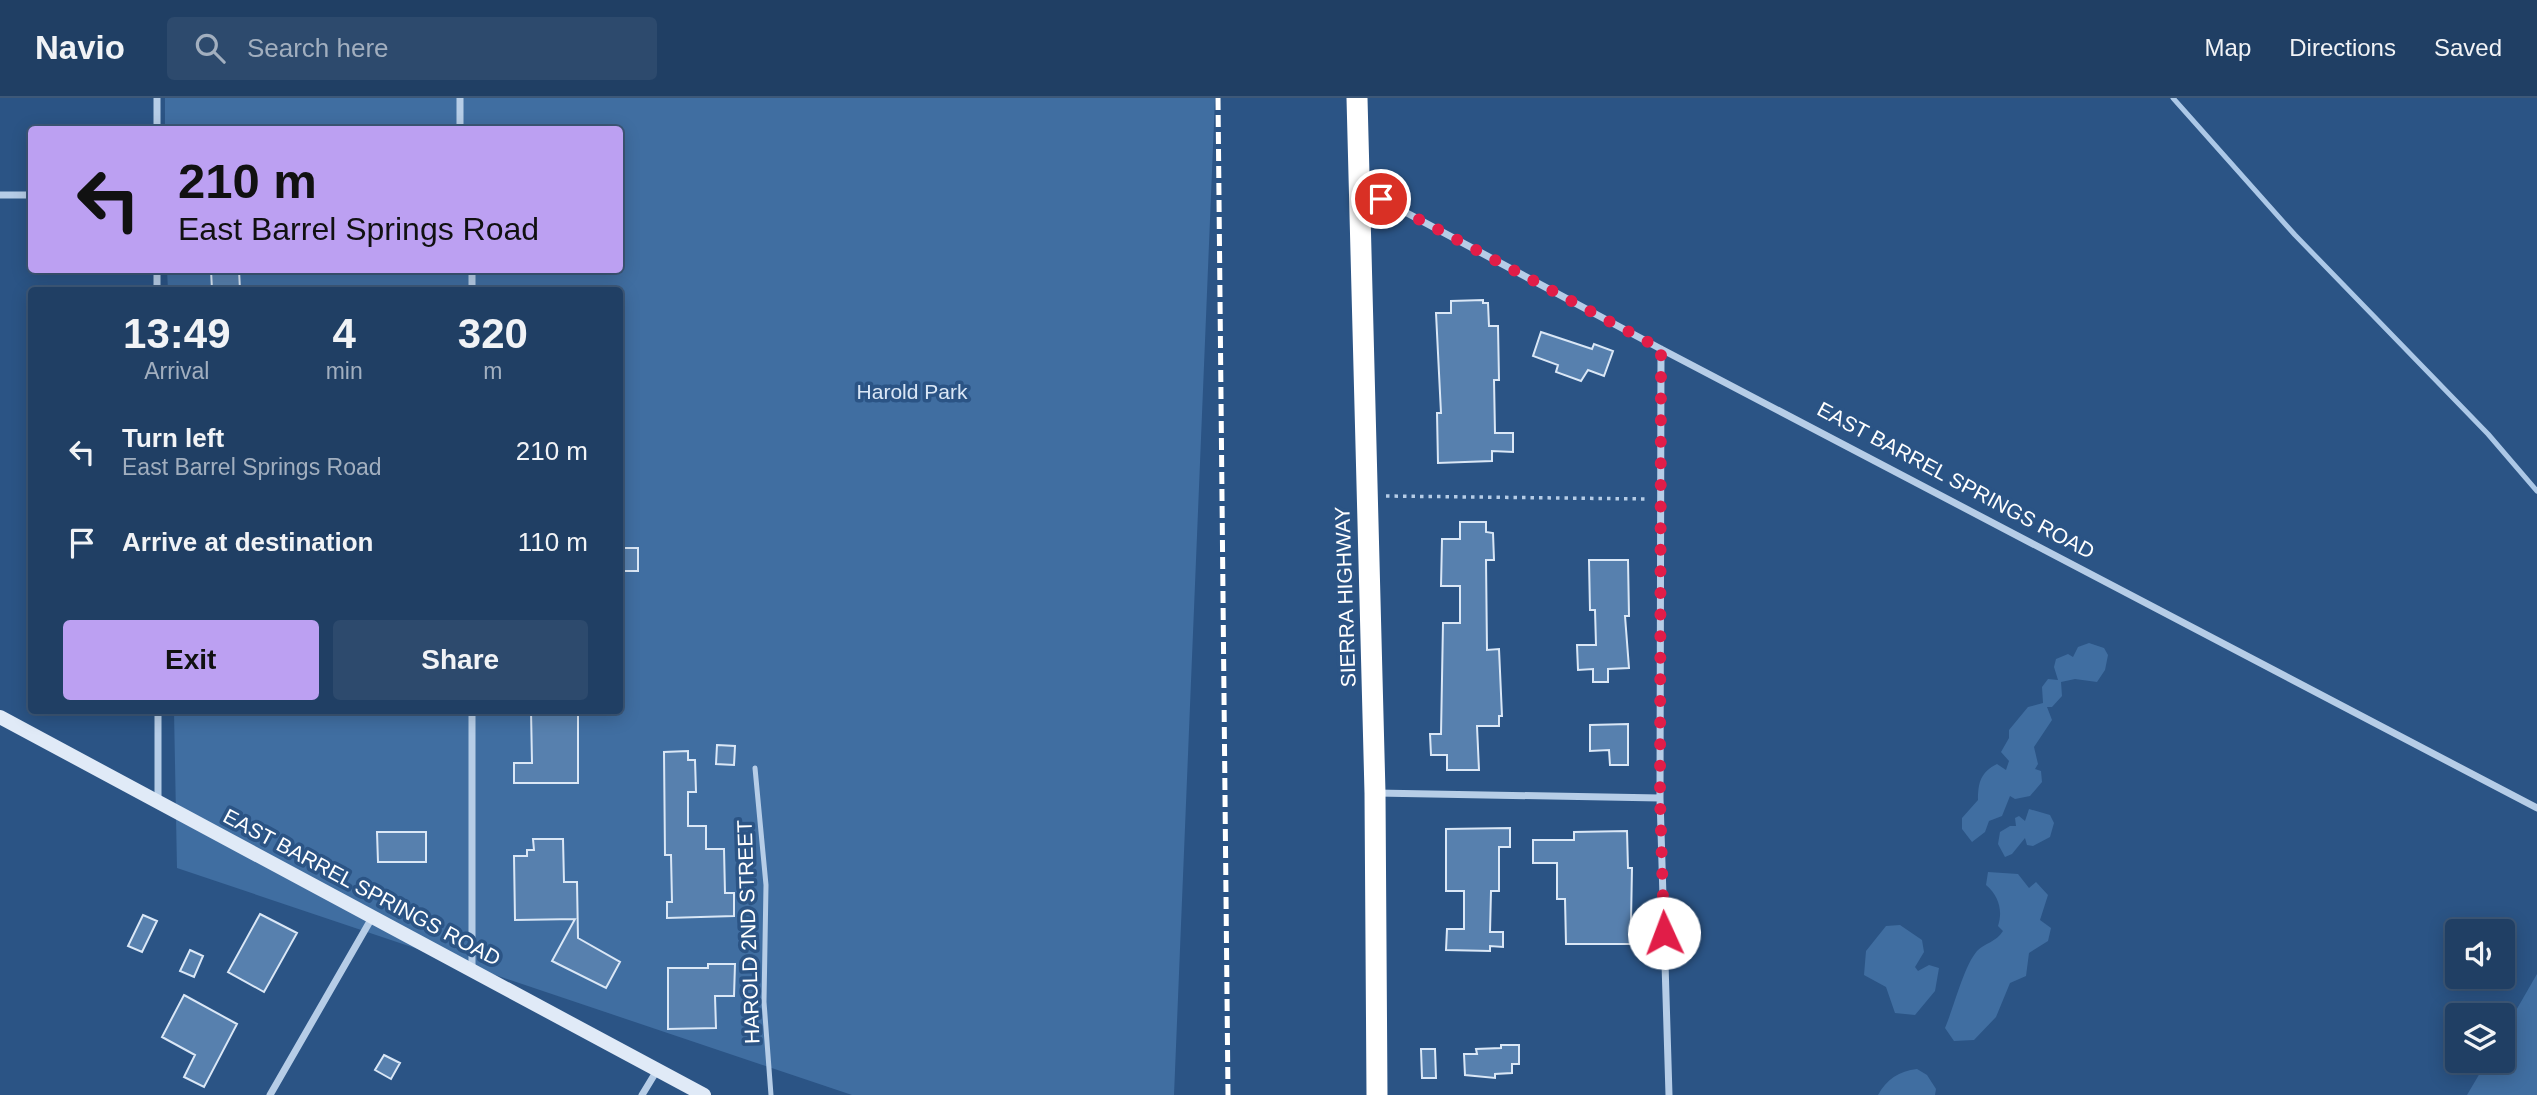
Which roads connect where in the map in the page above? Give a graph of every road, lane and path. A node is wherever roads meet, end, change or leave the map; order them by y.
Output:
1 (158, 98) edge
2 (460, 98) edge
3 (1357, 98) edge
4 (157, 126) edge
5 (460, 126) edge
6 (1357, 187) junction
7 (0, 195) edge
8 (28, 195) edge
9 (1661, 349) junction
10 (1366, 496) junction
11 (1660, 499) junction
12 (158, 714) edge
13 (472, 714) edge
14 (0, 717) edge
15 (754, 768) dead end
16 (1375, 793) junction
17 (1660, 798) junction
18 (158, 800) junction
19 (2537, 808) edge
20 (373, 915) junction
21 (472, 970) junction
22 (656, 1072) junction
23 (270, 1095) edge
24 (642, 1095) edge
25 (704, 1095) edge
26 (771, 1095) edge
27 (1377, 1095) edge
28 (1669, 1095) edge

1 - 4 street
2 - 5 street
3 - 6 highway, SIERRA HIGHWAY
6 - 9 street, EAST BARREL SPRINGS ROAD
6 - 10 highway, SIERRA HIGHWAY
7 - 8 street
9 - 11 street
9 - 19 street, EAST BARREL SPRINGS ROAD
10 - 11 path
10 - 16 highway, SIERRA HIGHWAY
11 - 17 street
12 - 18 street
13 - 21 street
14 - 18 street, EAST BARREL SPRINGS ROAD
15 - 26 lane, HAROLD 2ND STREET
16 - 17 street
16 - 27 highway, SIERRA HIGHWAY
17 - 28 street
18 - 20 street, EAST BARREL SPRINGS ROAD
20 - 21 street, EAST BARREL SPRINGS ROAD
20 - 23 street
21 - 22 street, EAST BARREL SPRINGS ROAD
22 - 24 street
22 - 25 street, EAST BARREL SPRINGS ROAD

